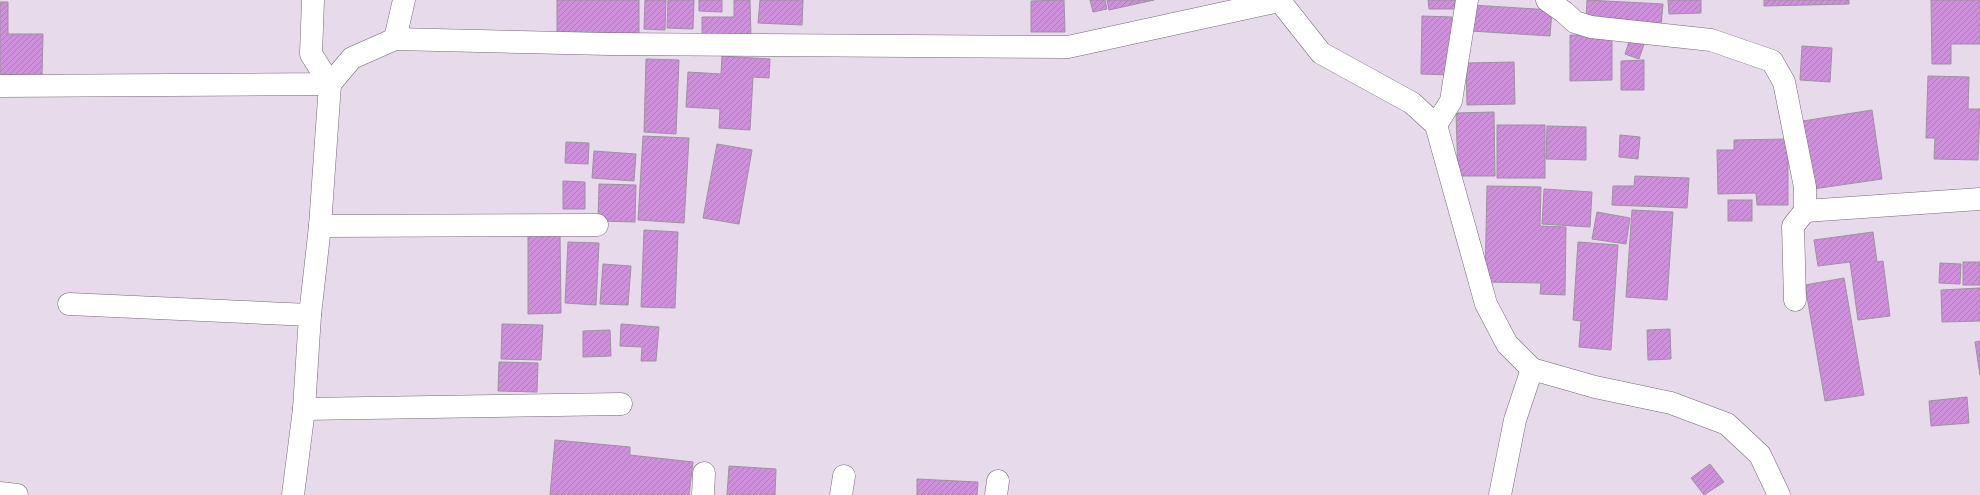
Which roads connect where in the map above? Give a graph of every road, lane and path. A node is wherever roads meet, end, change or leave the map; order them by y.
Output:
1 (313, 0) edge
2 (404, 0) edge
3 (1279, 0) edge
4 (1467, 0) edge
5 (1547, 0) edge
6 (394, 39) junction
7 (330, 84) junction
8 (0, 86) edge
9 (1436, 125) junction
10 (1980, 199) edge
11 (1805, 211) junction
12 (597, 225) dead end
13 (320, 226) junction
14 (1795, 300) dead end
15 (69, 304) dead end
16 (310, 315) junction
17 (1532, 369) junction
18 (621, 404) dead end
19 (304, 409) junction
20 (704, 473) dead end
21 (0, 493) edge
22 (17, 495) edge
23 (293, 495) edge
24 (702, 495) edge
25 (1500, 495) edge
26 (1779, 495) edge

1 - 7 street
2 - 6 street
3 - 6 street
3 - 9 street
4 - 9 street
5 - 11 street
6 - 7 street
7 - 8 street
7 - 13 street
9 - 17 street
10 - 11 street
11 - 14 street
12 - 13 street
13 - 16 street
15 - 16 street
16 - 19 street
17 - 25 street
17 - 26 street
18 - 19 street
19 - 23 street
20 - 24 street
21 - 22 street

